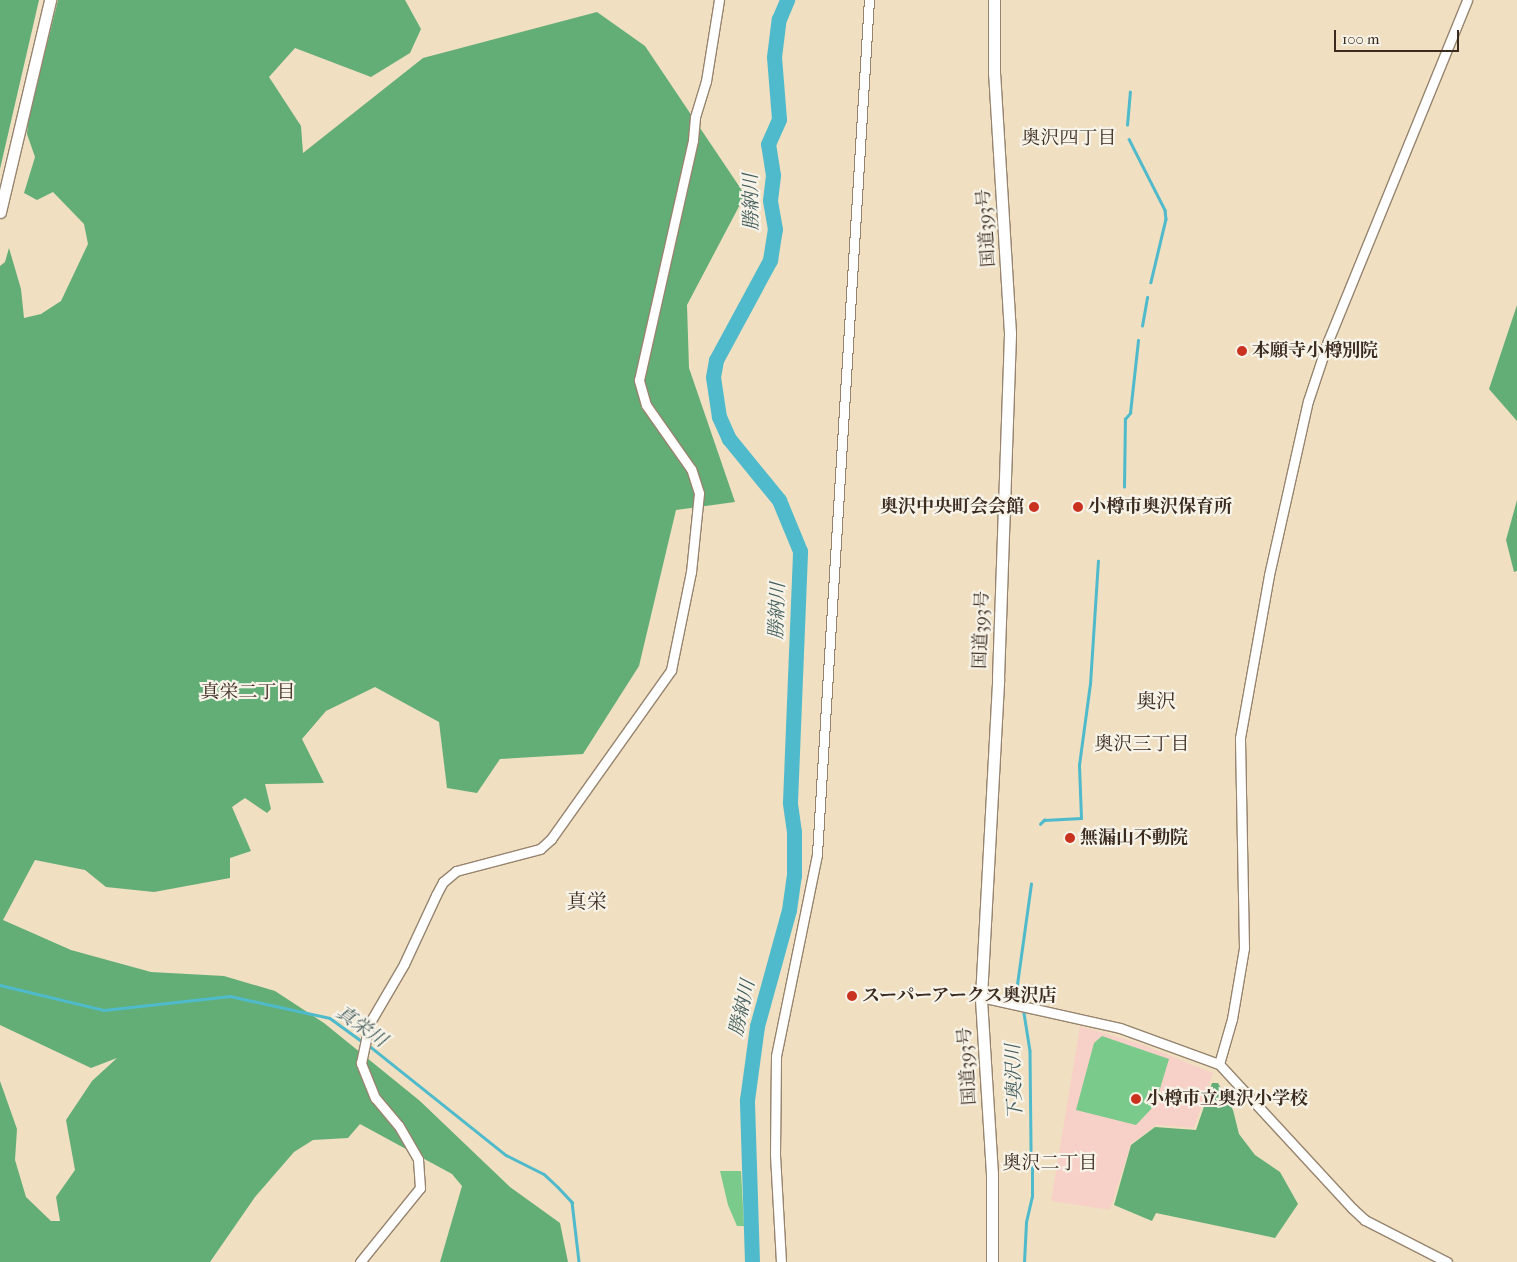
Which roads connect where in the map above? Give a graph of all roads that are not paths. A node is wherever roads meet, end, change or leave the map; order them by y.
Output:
1 (50, 0) edge
2 (718, 0) edge
3 (869, 0) edge
4 (994, 0) edge
5 (1467, 0) edge
6 (0, 212) edge
7 (981, 997) junction
8 (1219, 1064) junction
9 (360, 1262) edge
10 (781, 1262) edge
11 (992, 1262) edge
12 (1447, 1262) edge

1 - 6 highway
2 - 9 street
3 - 10 street
4 - 7 highway, 国道393号
5 - 8 street
7 - 8 street
7 - 11 highway, 国道393号
8 - 12 street

